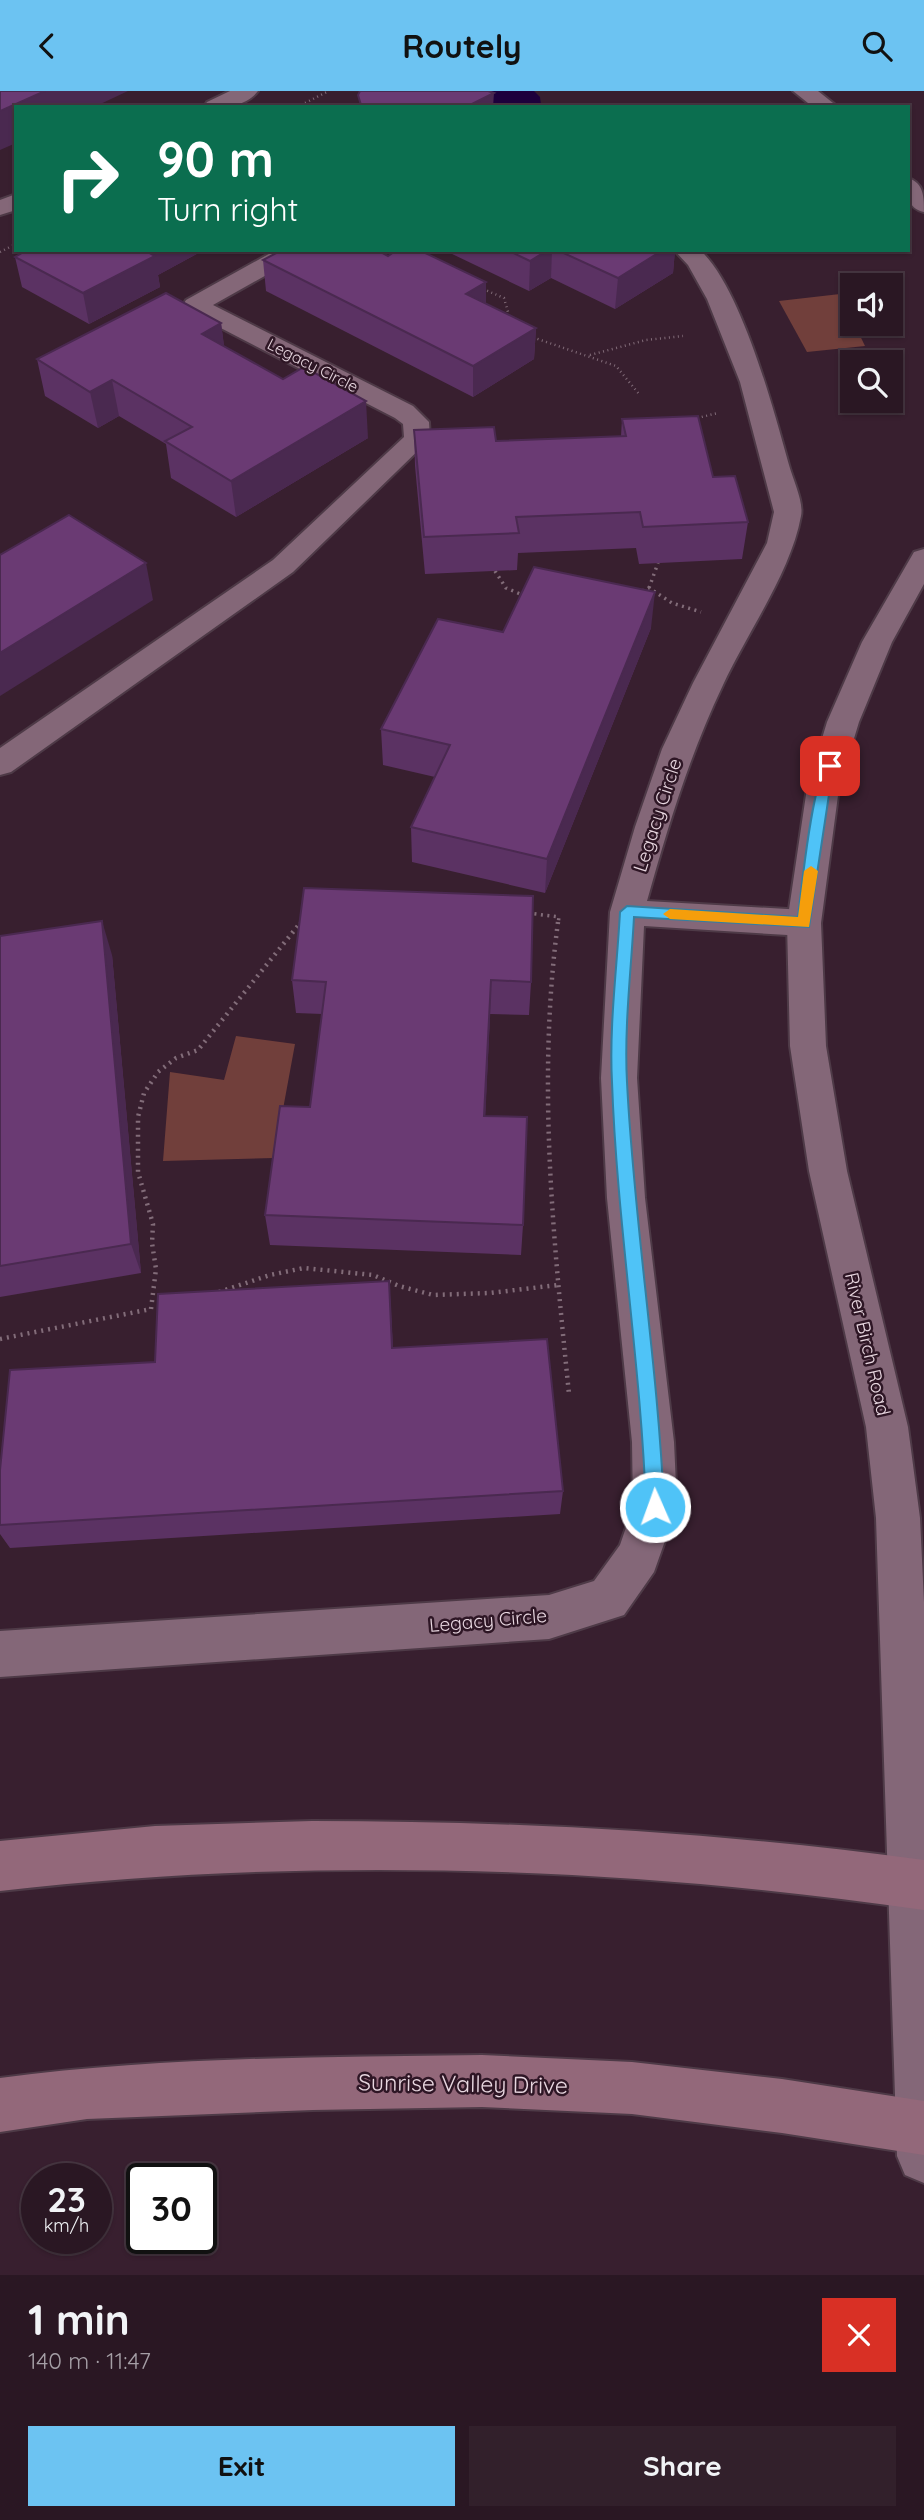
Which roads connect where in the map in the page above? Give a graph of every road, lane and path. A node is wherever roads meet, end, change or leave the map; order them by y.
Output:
1 (247, 91) edge
2 (329, 91) edge
3 (804, 91) edge
4 (219, 105) edge
5 (301, 105) edge
6 (824, 105) edge
7 (290, 252) edge
8 (688, 252) edge
9 (482, 288) edge
10 (511, 321) edge
11 (525, 334) edge
12 (683, 336) dead end
13 (589, 355) junction
14 (639, 394) dead end
15 (761, 411) junction
16 (684, 421) edge
17 (924, 558) edge
18 (658, 563) edge
19 (495, 571) edge
20 (649, 589) junction
21 (639, 591) edge
22 (531, 597) edge
23 (739, 624) junction
24 (0, 764) edge
25 (515, 911) edge
26 (627, 912) junction
27 (311, 919) edge
28 (804, 923) junction
29 (558, 1285) junction
30 (208, 1296) edge
31 (162, 1307) edge
32 (151, 1309) junction
33 (0, 1339) edge
34 (569, 1394) dead end
35 (0, 1654) edge
36 (0, 1866) edge
37 (918, 1884) edge
38 (0, 2105) edge
39 (923, 2138) edge

1 - 4 street
2 - 5 path
3 - 6 street
7 - 24 street, Legacy Circle
8 - 15 street, Legacy Circle
9 - 10 path
11 - 13 path
12 - 13 path
13 - 14 path
15 - 16 path
15 - 23 street, Legacy Circle
17 - 28 street, River Birch Road
18 - 20 path
19 - 22 path
20 - 21 path
20 - 23 path
23 - 26 street, Legacy Circle
25 - 29 path
26 - 28 street
26 - 35 street, Legacy Circle
27 - 32 path
28 - 37 street, River Birch Road
29 - 30 path
29 - 34 path
31 - 32 path
32 - 33 path
36 - 37 main road
37 - 39 street, River Birch Road
38 - 39 main road, Sunrise Valley Drive

